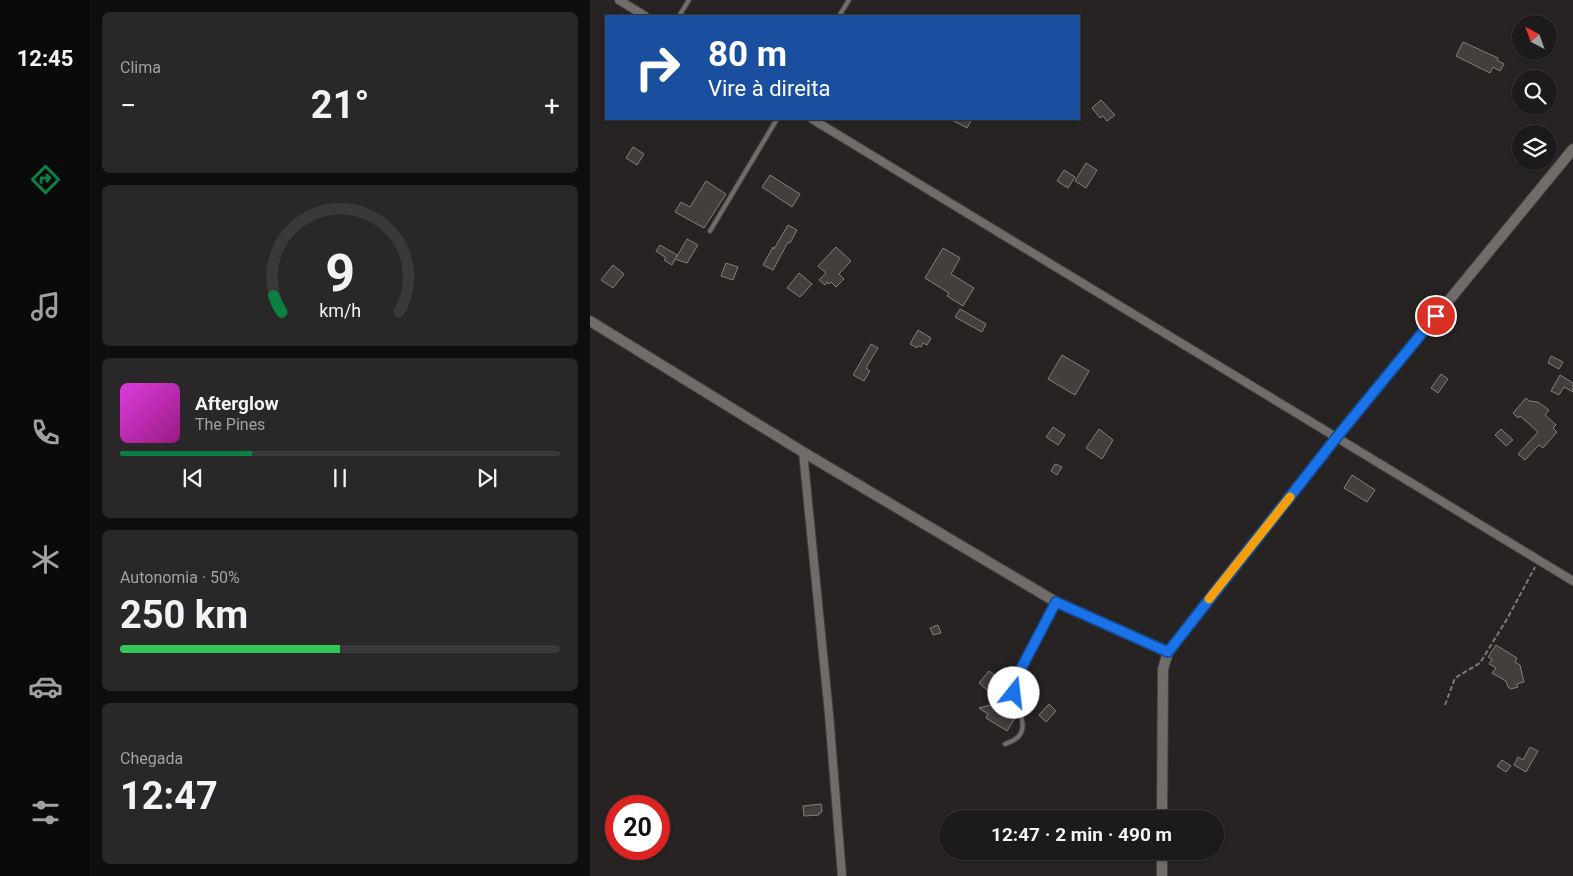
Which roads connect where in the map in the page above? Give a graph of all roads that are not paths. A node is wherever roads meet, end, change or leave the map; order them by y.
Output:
1 (618, 0) edge
2 (689, 0) edge
3 (849, 0) edge
4 (643, 15) edge
5 (680, 15) edge
6 (840, 15) edge
7 (776, 120) edge
8 (814, 120) edge
9 (1573, 149) edge
10 (710, 231) dead end
11 (590, 321) edge
12 (1336, 438) junction
13 (803, 452) junction
14 (1573, 581) edge
15 (1056, 602) junction
16 (1168, 652) junction
17 (1005, 744) dead end
18 (1162, 810) edge
19 (1162, 860) edge
20 (842, 876) edge
21 (1162, 876) edge

1 - 4 street
2 - 5 lane
3 - 6 lane
7 - 10 lane
8 - 12 street
9 - 12 street
11 - 13 street
12 - 14 street
12 - 16 street
13 - 15 street
13 - 20 street
15 - 16 street
15 - 17 lane
16 - 18 street
19 - 21 street

